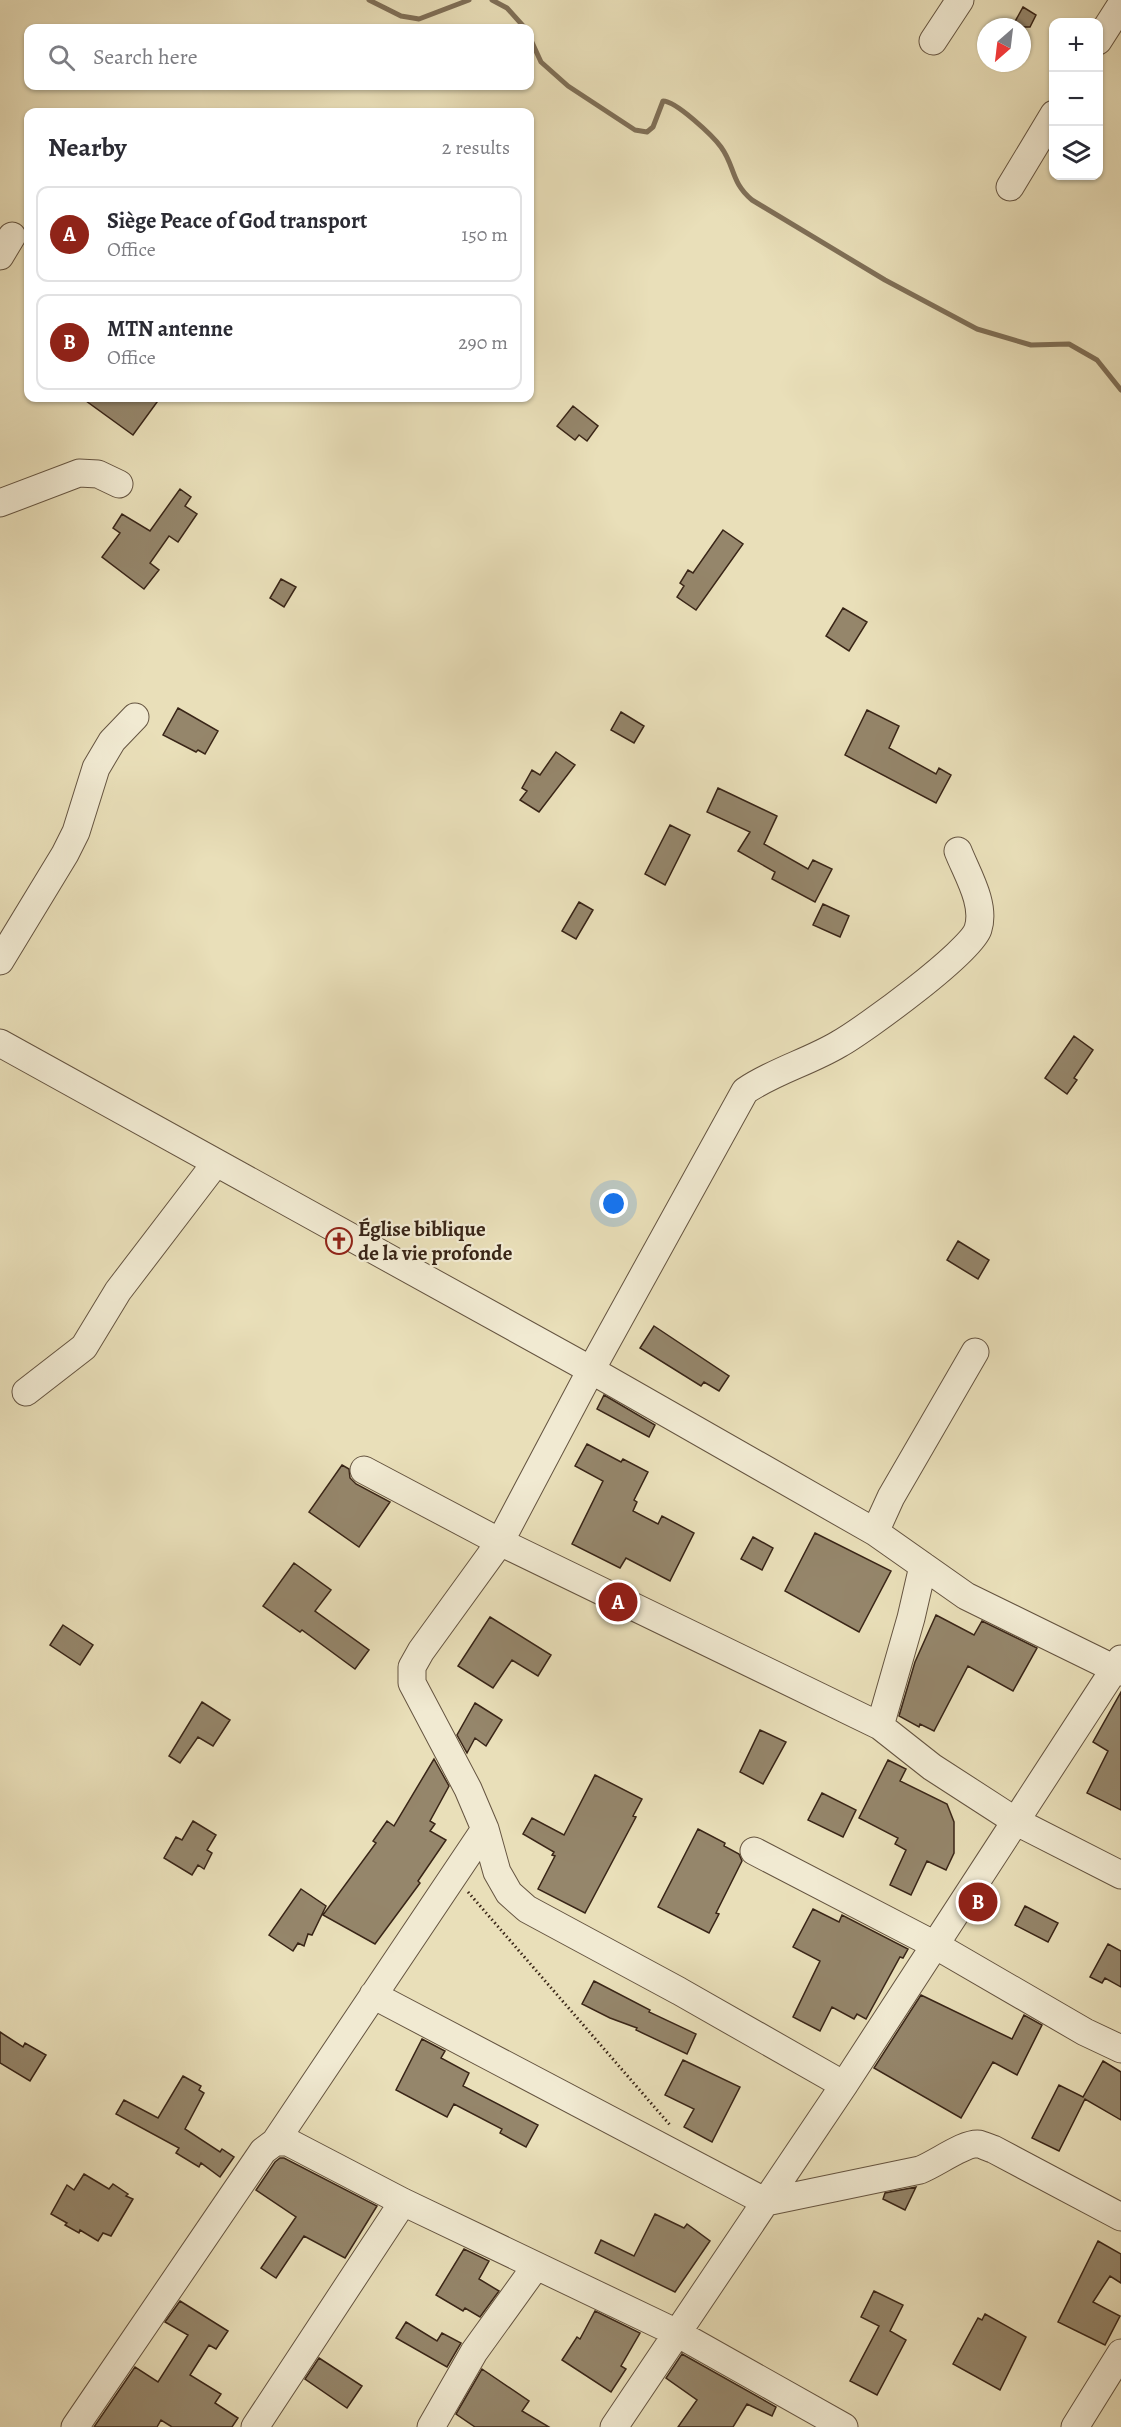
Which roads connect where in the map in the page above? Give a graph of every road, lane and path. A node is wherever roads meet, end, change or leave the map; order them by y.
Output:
1 (960, 0) edge
2 (1121, 5) edge
3 (1103, 33) edge
4 (933, 41) dead end
5 (1049, 121) edge
6 (1010, 187) dead end
7 (119, 484) dead end
8 (0, 503) edge
9 (135, 717) dead end
10 (958, 851) dead end
11 (0, 961) edge
12 (0, 1043) edge
13 (215, 1164) junction
14 (975, 1352) dead end
15 (591, 1370) junction
16 (26, 1392) dead end
17 (364, 1470) dead end
18 (875, 1532) junction
19 (500, 1542) junction
20 (922, 1566) junction
21 (1119, 1667) edge
22 (880, 1726) junction
23 (1017, 1822) junction
24 (485, 1828) junction
25 (754, 1851) dead end
26 (1121, 1875) edge
27 (454, 1876) junction
28 (935, 1944) junction
29 (373, 1995) junction
30 (1121, 2049) edge
31 (844, 2085) junction
32 (672, 2127) dead end
33 (275, 2142) junction
34 (403, 2202) junction
35 (766, 2202) junction
36 (1121, 2217) edge
37 (536, 2266) junction
38 (677, 2333) junction
39 (1121, 2353) edge
40 (75, 2427) edge
41 (255, 2427) edge
42 (431, 2427) edge
43 (614, 2427) edge
44 (844, 2427) edge
45 (1075, 2427) edge

1 - 4 street
2 - 3 street
5 - 6 street
7 - 8 street
9 - 11 street
10 - 15 street
12 - 13 street
13 - 15 street
13 - 16 street
14 - 18 street
15 - 18 street
15 - 19 street
17 - 19 street
18 - 20 street
19 - 22 street
19 - 24 street
20 - 21 street
20 - 22 street
21 - 23 street
22 - 23 street
23 - 26 street
23 - 28 street
24 - 27 street
24 - 31 street
25 - 28 street
27 - 29 street
27 - 32 path
28 - 30 street
28 - 31 street
29 - 33 street
29 - 35 street
31 - 35 street
33 - 34 street
33 - 40 street
34 - 37 street
34 - 41 street
35 - 36 street
35 - 38 street
37 - 38 street
37 - 42 street
38 - 43 street
38 - 44 street
39 - 45 street

